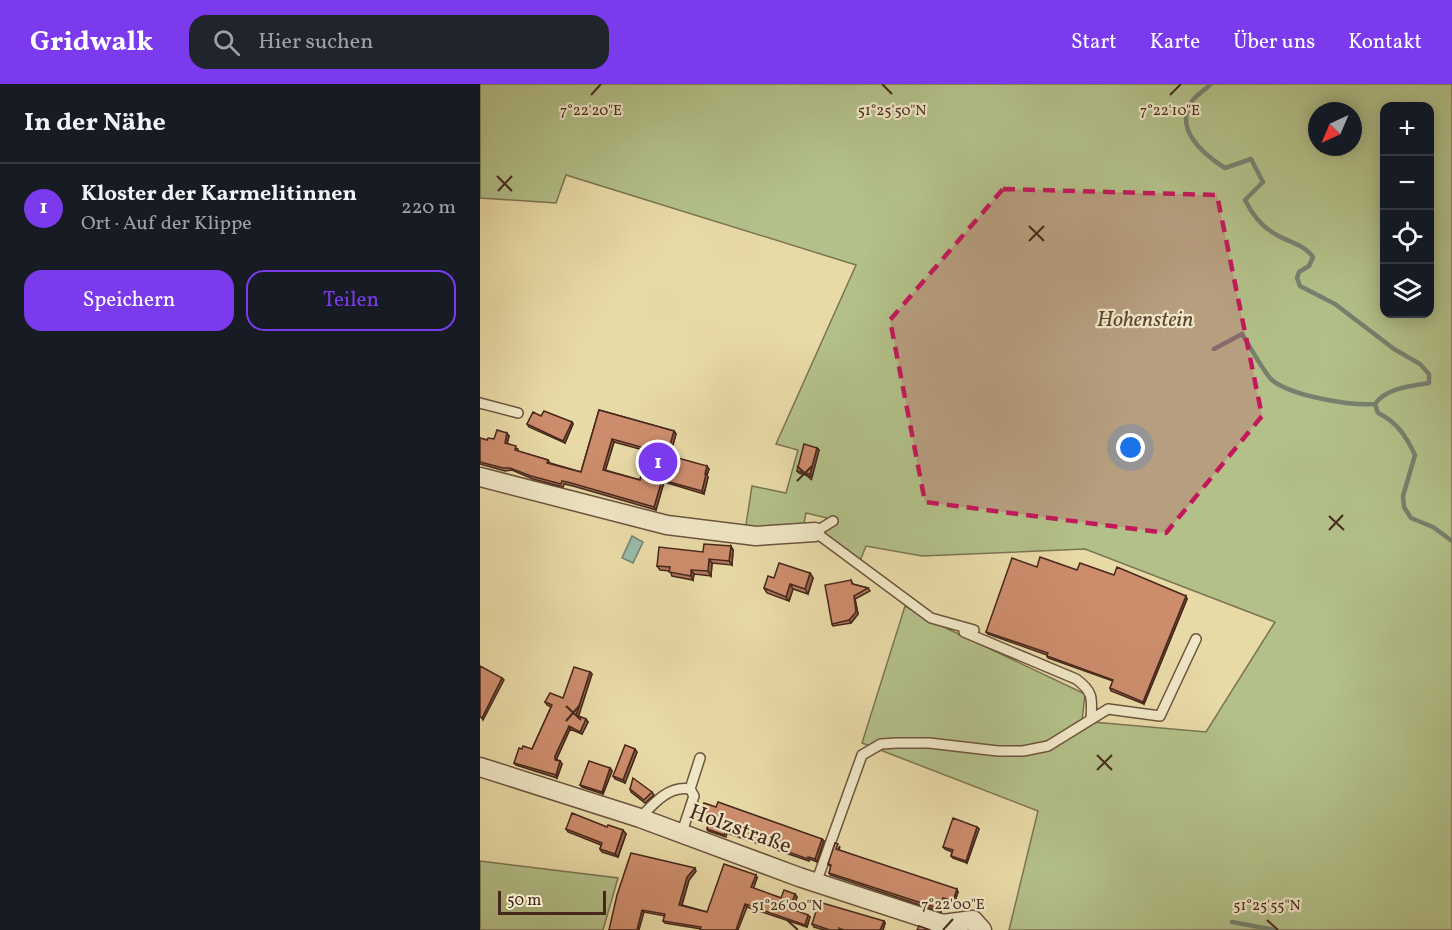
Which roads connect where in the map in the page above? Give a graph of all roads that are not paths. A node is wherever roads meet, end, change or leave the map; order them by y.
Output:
1 (480, 403) edge
2 (518, 413) dead end
3 (480, 477) edge
4 (833, 521) dead end
5 (815, 532) junction
6 (931, 618) junction
7 (974, 630) dead end
8 (1196, 639) dead end
9 (1091, 719) junction
10 (700, 758) dead end
11 (480, 767) edge
12 (690, 789) junction
13 (640, 818) junction
14 (681, 834) junction
15 (816, 883) junction
16 (982, 930) edge

1 - 2 lane
3 - 5 street
4 - 5 lane
5 - 6 lane
6 - 7 lane
6 - 9 lane
8 - 9 lane
9 - 15 lane
10 - 12 lane
11 - 13 street, Holzstraße
12 - 13 lane
12 - 14 lane
13 - 14 street, Holzstraße
14 - 15 street, Holzstraße
15 - 16 street, Holzstraße

